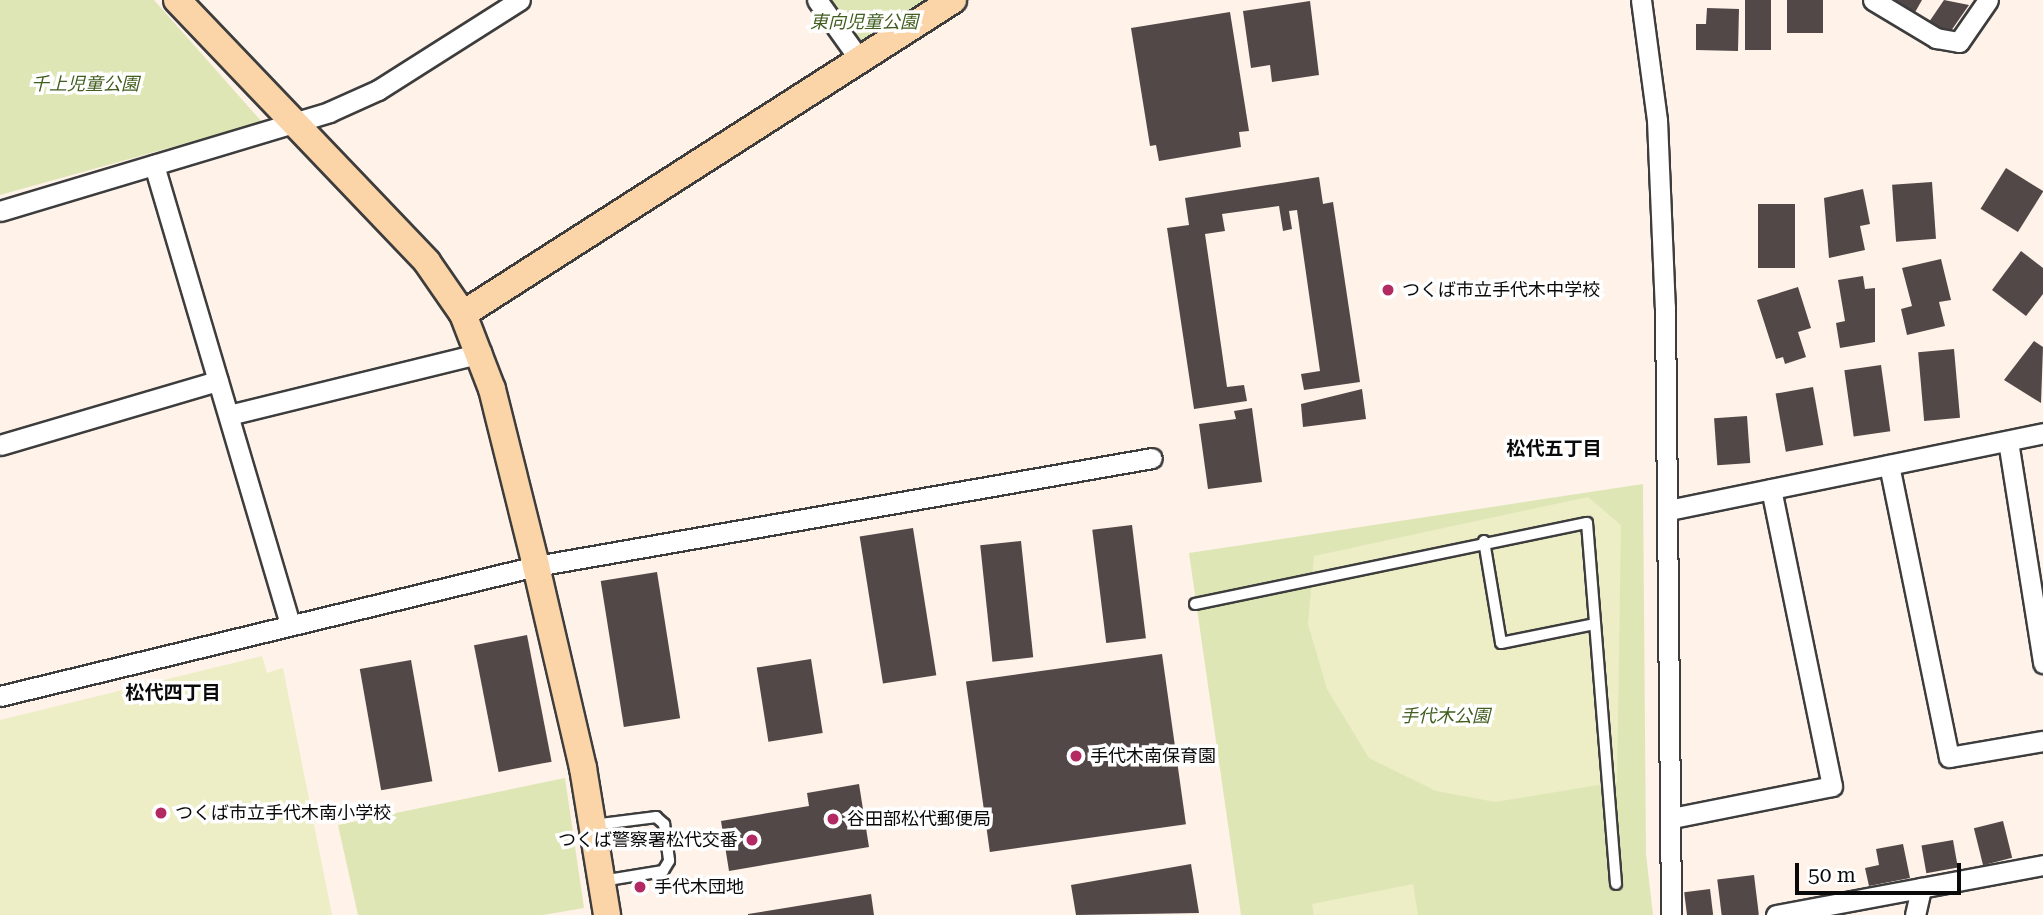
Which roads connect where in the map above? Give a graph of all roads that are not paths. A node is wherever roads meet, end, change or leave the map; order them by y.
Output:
1 (177, 0) edge
2 (520, 0) edge
3 (817, 0) edge
4 (953, 0) edge
5 (1641, 0) edge
6 (1873, 0) edge
7 (1988, 0) edge
8 (860, 60) junction
9 (294, 123) junction
10 (154, 165) junction
11 (0, 211) edge
12 (463, 314) junction
13 (481, 353) junction
14 (218, 381) junction
15 (229, 415) junction
16 (2043, 433) edge
17 (2008, 441) junction
18 (0, 445) edge
19 (1152, 458) dead end
20 (1889, 465) junction
21 (1771, 489) junction
22 (1669, 510) junction
23 (1485, 541) junction
24 (536, 566) junction
25 (1195, 604) dead end
26 (290, 624) junction
27 (1594, 624) junction
28 (2043, 663) edge
29 (0, 696) edge
30 (2043, 741) edge
31 (1672, 818) junction
32 (592, 825) junction
33 (2043, 865) edge
34 (601, 881) junction
35 (1616, 884) dead end
36 (1921, 888) junction
37 (607, 915) edge
38 (1671, 915) edge
39 (1778, 915) edge
40 (1915, 915) edge

1 - 9 street
2 - 9 street
3 - 8 street
4 - 8 street
5 - 22 street
6 - 7 street
8 - 12 street
9 - 10 street
9 - 12 street
10 - 11 street
10 - 14 street
12 - 13 street
13 - 15 street
13 - 24 street
14 - 15 street
14 - 18 street
15 - 26 street
16 - 17 street
17 - 20 street
17 - 28 street
19 - 24 street
20 - 21 street
20 - 30 street
21 - 22 street
21 - 31 street
22 - 31 street
23 - 25 lane
23 - 27 lane
23 - 27 lane
24 - 26 street
24 - 32 street
26 - 29 street
27 - 35 lane
31 - 38 street
32 - 34 street
32 - 34 lane
33 - 36 street
34 - 37 street
36 - 39 street
36 - 40 street

